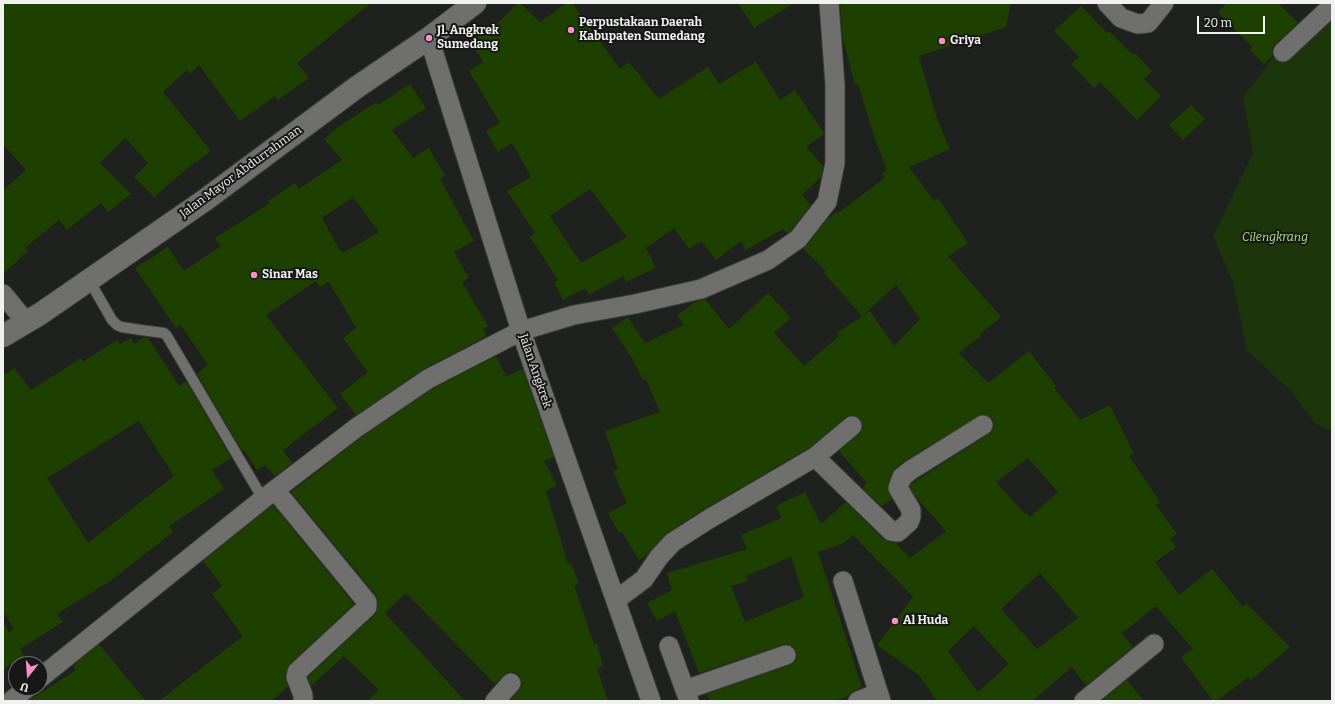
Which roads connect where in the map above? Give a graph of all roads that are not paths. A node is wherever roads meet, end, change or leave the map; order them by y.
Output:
1 (475, 3) edge
2 (829, 3) edge
3 (1107, 3) edge
4 (1164, 3) edge
5 (1332, 6) edge
6 (430, 38) junction
7 (1283, 52) dead end
8 (89, 280) junction
9 (3, 294) edge
10 (26, 322) junction
11 (520, 331) junction
12 (3, 336) edge
13 (983, 425) dead end
14 (852, 426) dead end
15 (815, 457) junction
16 (269, 495) junction
17 (843, 581) dead end
18 (616, 600) junction
19 (1154, 644) dead end
20 (669, 646) dead end
21 (786, 655) dead end
22 (48, 672) edge
23 (511, 683) dead end
24 (687, 696) edge
25 (880, 697) edge
26 (303, 701) edge
27 (495, 701) edge
28 (651, 701) edge
29 (858, 701) edge
30 (1084, 701) edge

1 - 6 main road, Jalan Mayor Abdurrahman
2 - 11 street
3 - 4 street
5 - 7 street
6 - 8 main road, Jalan Mayor Abdurrahman
6 - 11 street, Jalan Angkrek
8 - 10 main road, Jalan Mayor Abdurrahman
8 - 16 lane
9 - 10 street
10 - 12 main road, Jalan Mayor Abdurrahman
11 - 16 street
11 - 18 street, Jalan Angkrek
13 - 15 street
14 - 15 street
15 - 18 street
16 - 22 street
16 - 26 street
17 - 25 street
18 - 28 street, Jalan Angkrek
19 - 30 street
20 - 24 street
21 - 24 street
23 - 27 street
25 - 29 street

